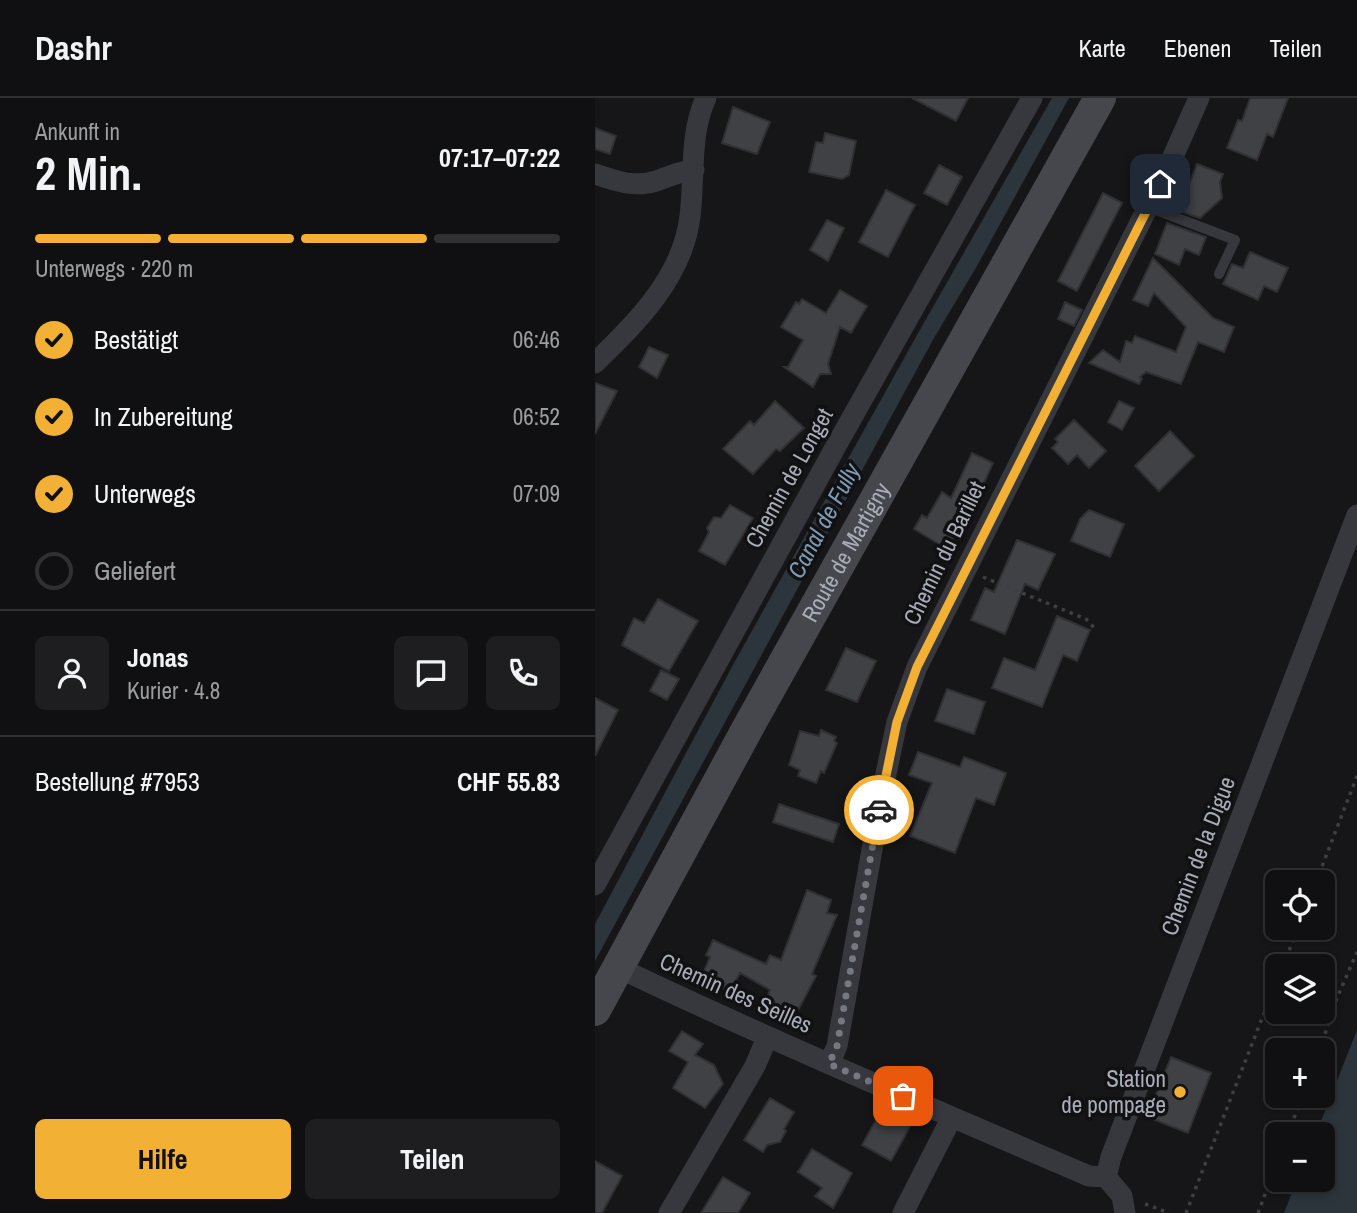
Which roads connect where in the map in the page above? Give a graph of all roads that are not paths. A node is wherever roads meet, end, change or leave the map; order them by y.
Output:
1 (706, 98) edge
2 (1033, 98) edge
3 (1100, 98) edge
4 (1199, 98) edge
5 (694, 170) junction
6 (595, 174) edge
7 (1148, 208) junction
8 (1219, 274) dead end
9 (595, 363) edge
10 (1357, 515) edge
11 (595, 885) edge
12 (617, 967) junction
13 (595, 1010) edge
14 (767, 1038) junction
15 (829, 1064) junction
16 (953, 1117) junction
17 (1106, 1177) junction
18 (669, 1213) edge
19 (902, 1213) edge
20 (1125, 1213) edge

1 - 5 street
2 - 11 street, Chemin de Longet
3 - 12 main road, Route de Martigny
4 - 7 street, Chemin du Barillet
5 - 6 street
5 - 9 street
7 - 8 lane
7 - 15 street, Chemin du Barillet
10 - 17 street, Chemin de la Digue
12 - 13 main road, Route de Martigny
12 - 14 street, Chemin des Seilles
14 - 15 street, Chemin des Seilles
14 - 18 street
15 - 16 street, Chemin des Seilles
16 - 17 street, Chemin des Seilles
16 - 19 street
17 - 20 street

